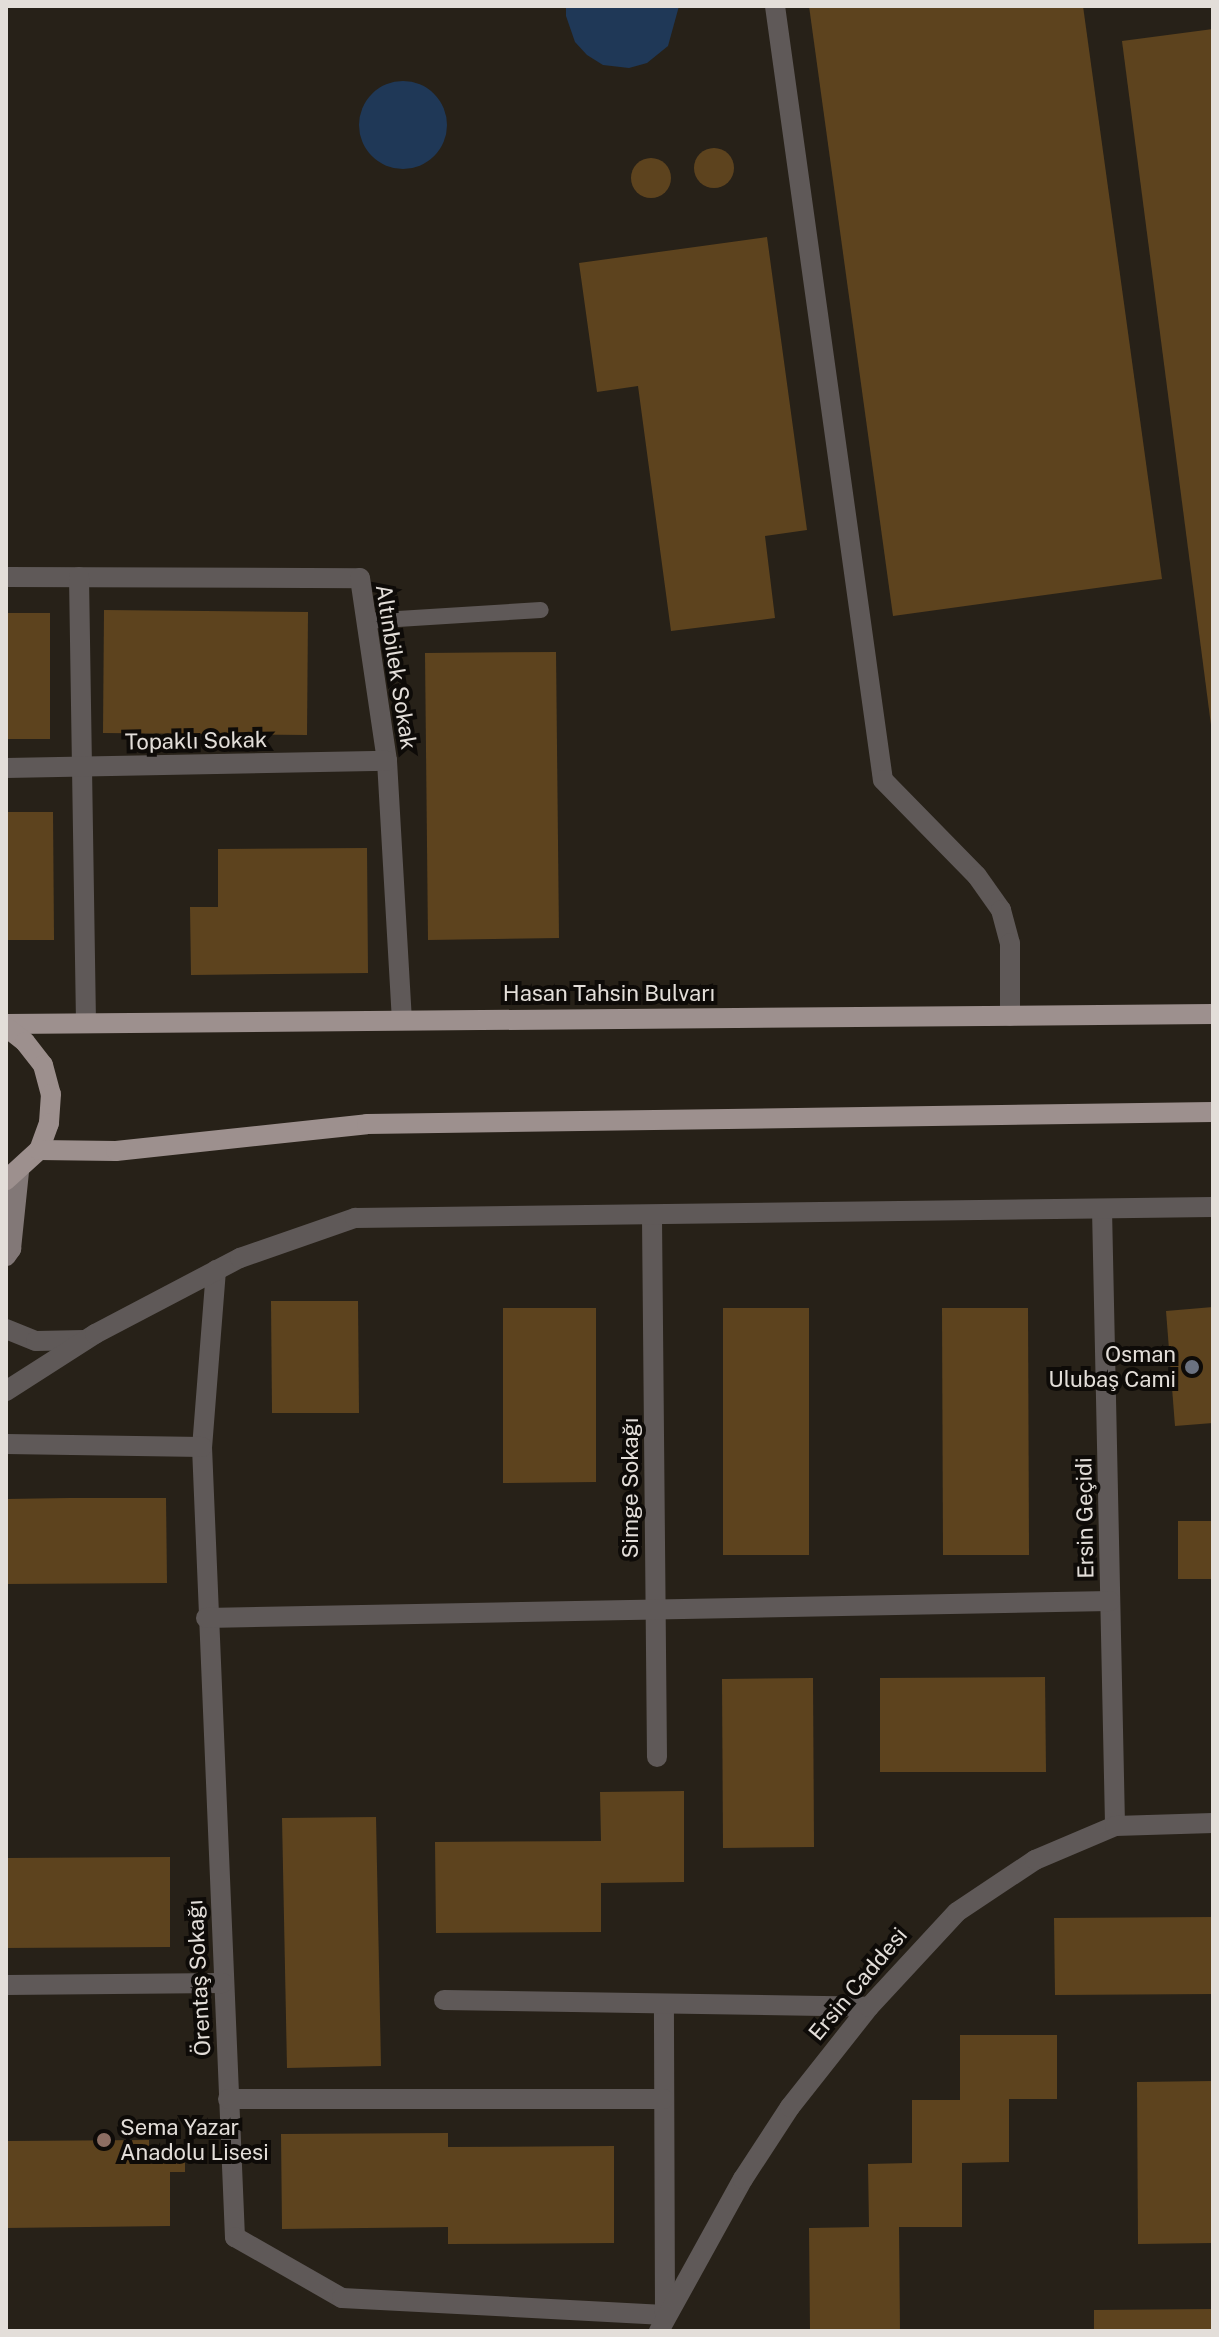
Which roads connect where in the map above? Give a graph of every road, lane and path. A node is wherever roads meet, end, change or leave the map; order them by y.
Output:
1 (775, 6) edge
2 (6, 577) edge
3 (79, 577) junction
4 (541, 610) dead end
5 (366, 621) junction
6 (387, 761) junction
7 (82, 767) junction
8 (6, 768) edge
9 (1213, 1014) edge
10 (1010, 1016) junction
11 (402, 1019) junction
12 (86, 1023) junction
13 (6, 1026) edge
14 (1213, 1112) edge
15 (39, 1150) junction
16 (13, 1176) edge
17 (1213, 1207) edge
18 (1102, 1209) junction
19 (652, 1218) junction
20 (6, 1256) edge
21 (216, 1270) junction
22 (6, 1329) edge
23 (85, 1340) junction
24 (6, 1391) edge
25 (6, 1444) edge
26 (202, 1447) junction
27 (1110, 1601) junction
28 (656, 1609) junction
29 (206, 1618) junction
30 (657, 1757) dead end
31 (1213, 1823) edge
32 (1115, 1826) junction
33 (223, 1983) junction
34 (6, 1985) edge
35 (444, 2000) dead end
36 (664, 2004) junction
37 (869, 2007) junction
38 (228, 2099) junction
39 (664, 2099) junction
40 (662, 2323) edge

1 - 10 street
2 - 3 street, Altınbilek Sokak
3 - 5 street, Altınbilek Sokak
3 - 7 street
4 - 5 lane
5 - 6 street, Altınbilek Sokak
6 - 7 street, Topaklı Sokak
6 - 11 street, Altınbilek Sokak
7 - 8 street, Topaklı Sokak
7 - 12 street
9 - 10 main road, Hasan Tahsin Bulvarı
10 - 11 main road, Hasan Tahsin Bulvarı
11 - 12 main road, Hasan Tahsin Bulvarı
12 - 13 main road, Hasan Tahsin Bulvarı
13 - 15 main road
14 - 15 main road
15 - 16 main road
16 - 20 street
17 - 18 street
18 - 19 street
18 - 27 street, Ersin Geçidi
19 - 21 street
19 - 28 street, Simge Sokağı
21 - 23 street
21 - 26 street, Örentaş Sokağı
22 - 23 street
23 - 24 street
25 - 26 street
26 - 29 street, Örentaş Sokağı
27 - 28 street
27 - 32 street, Ersin Geçidi
28 - 29 street
28 - 30 street, Simge Sokağı
29 - 33 street, Örentaş Sokağı
31 - 32 street, Ersin Caddesi
32 - 37 street, Ersin Caddesi
33 - 34 street
33 - 38 street, Örentaş Sokağı
35 - 36 street
36 - 37 street
36 - 39 street
37 - 40 street, Ersin Caddesi
38 - 39 street
38 - 40 street, Örentaş Sokağı
39 - 40 street

